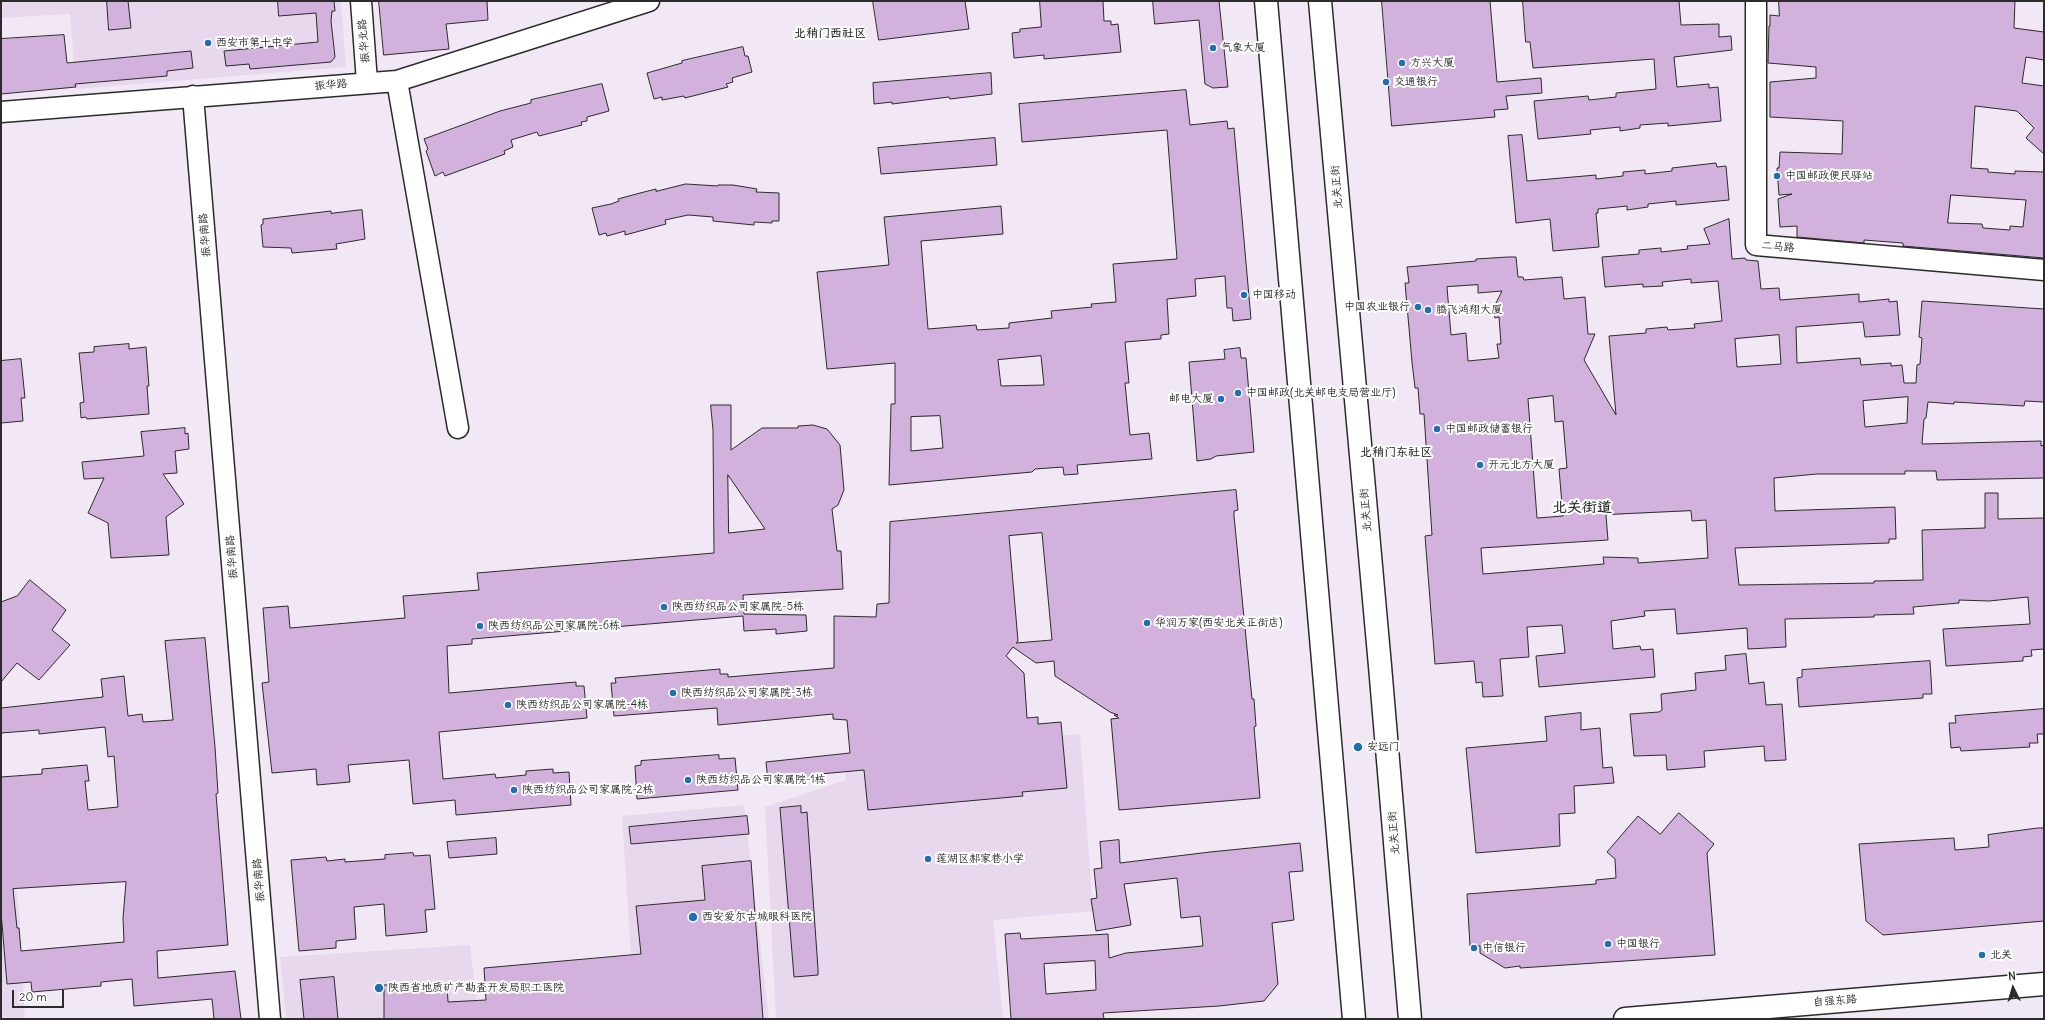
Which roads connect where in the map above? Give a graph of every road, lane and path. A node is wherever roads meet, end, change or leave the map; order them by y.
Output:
1 (361, 1) edge
2 (649, 1) edge
3 (1266, 1) edge
4 (1320, 1) edge
5 (1756, 1) edge
6 (397, 81) junction
7 (367, 82) junction
8 (193, 96) junction
9 (1, 112) edge
10 (2044, 270) edge
11 (458, 428) dead end
12 (2044, 984) edge
13 (270, 1019) edge
14 (1354, 1019) edge
15 (1410, 1019) edge
16 (1625, 1019) edge

1 - 7 street, 振华北路
2 - 6 street, 振华路
3 - 14 main road
4 - 15 main road, 北关正街
5 - 10 street, 二马路
6 - 7 street, 振华路
6 - 11 street
7 - 8 street, 振华路
8 - 9 street, 振华路
8 - 13 street, 振华南路
12 - 16 main road, 自强东路

